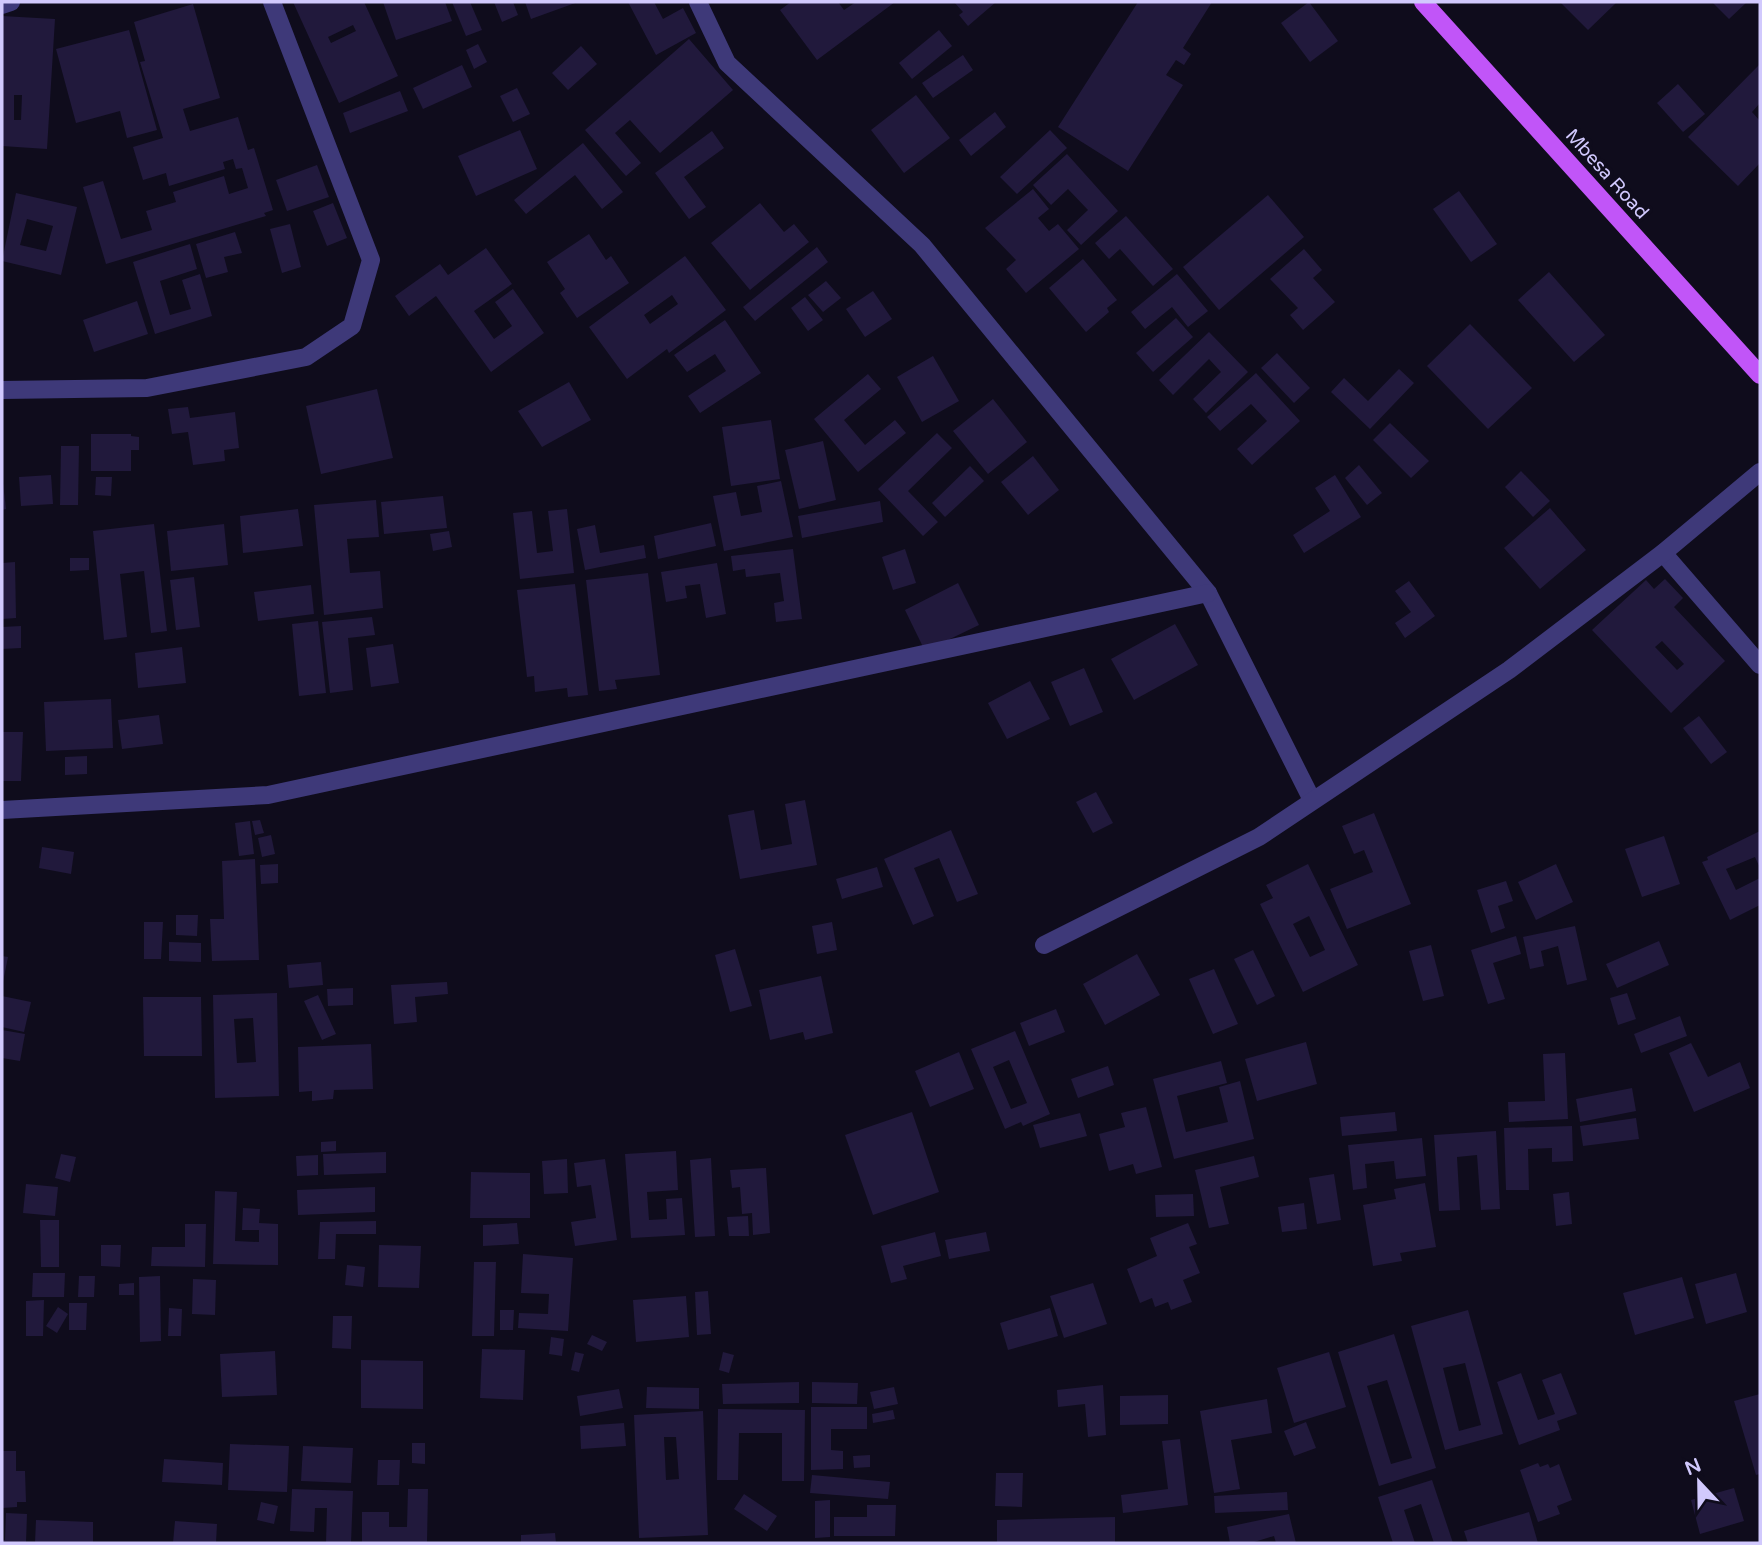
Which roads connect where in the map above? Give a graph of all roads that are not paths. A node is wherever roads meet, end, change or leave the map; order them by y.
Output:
1 (11, 2) edge
2 (272, 2) edge
3 (698, 2) edge
4 (1423, 2) edge
5 (2, 5) edge
6 (1760, 375) edge
7 (2, 390) edge
8 (1760, 472) edge
9 (1663, 553) junction
10 (1208, 593) junction
11 (1760, 665) edge
12 (1312, 800) junction
13 (2, 810) edge
14 (1044, 945) dead end

1 - 5 street
2 - 7 street
3 - 10 street
4 - 6 main road, Mbesa Road
8 - 9 street
9 - 11 street
9 - 12 street
10 - 12 street
10 - 13 street
12 - 14 street

